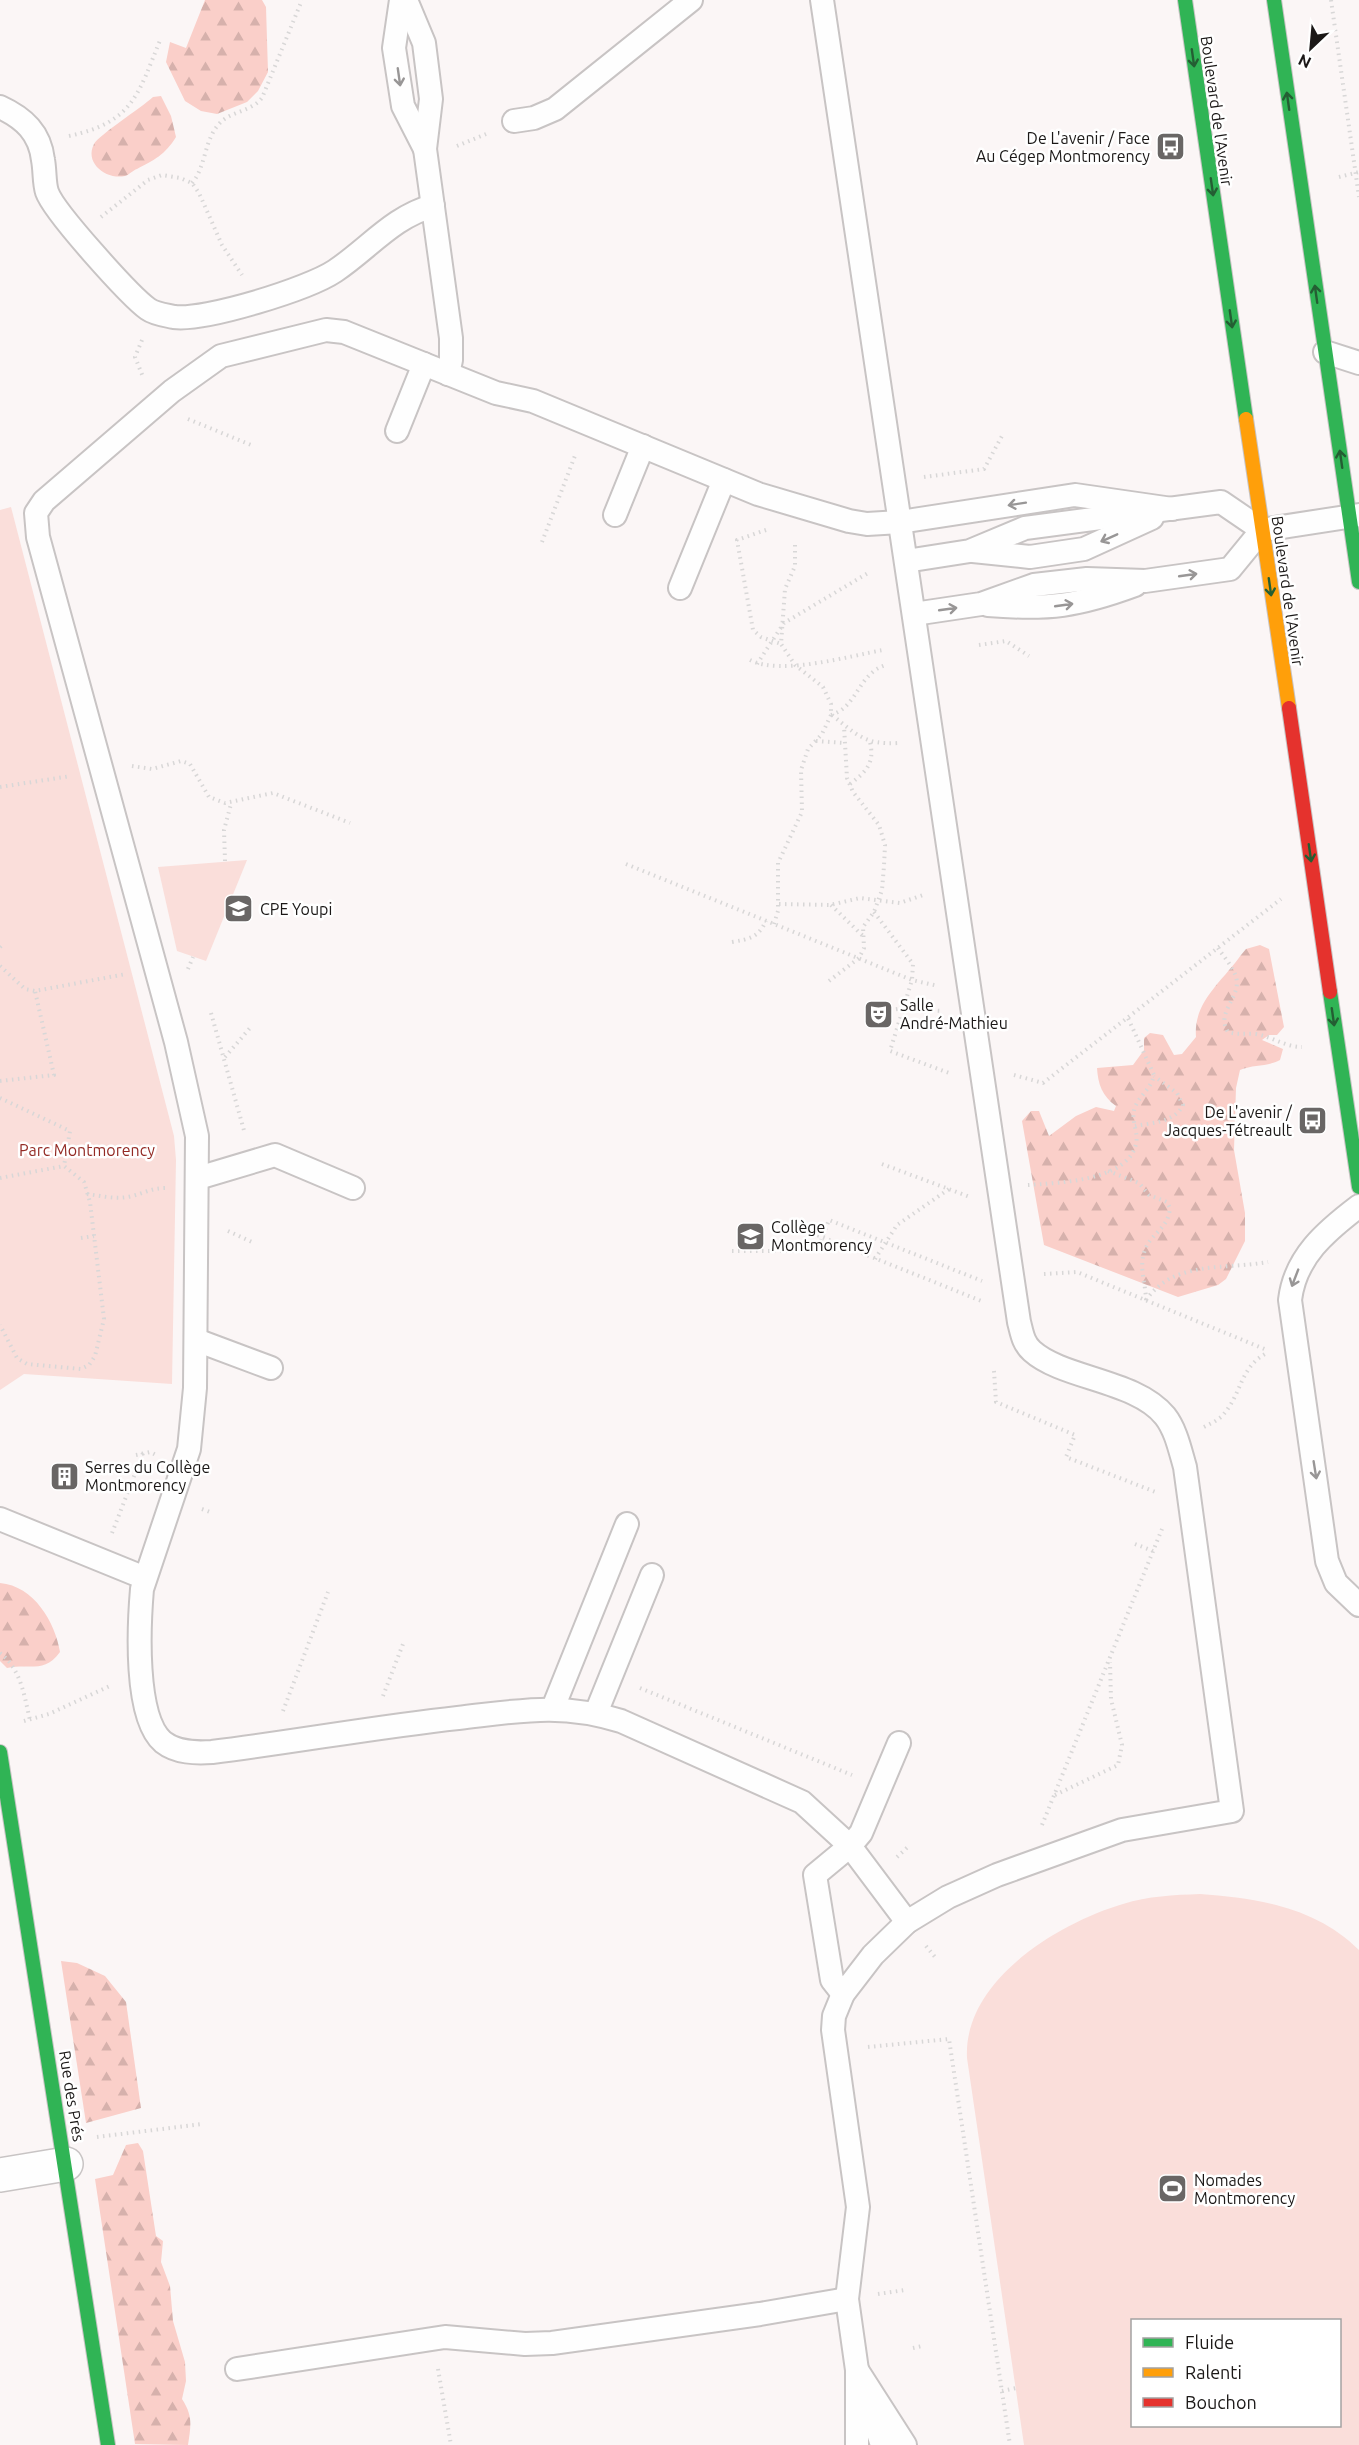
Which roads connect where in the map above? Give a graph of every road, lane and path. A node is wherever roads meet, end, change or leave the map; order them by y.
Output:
1 (302, 0) edge
2 (403, 0) edge
3 (691, 0) edge
4 (822, 0) edge
5 (1185, 0) edge
6 (1274, 0) edge
7 (1331, 0) edge
8 (161, 38) dead end
9 (0, 107) edge
10 (514, 121) dead end
11 (83, 133) dead end
12 (425, 149) junction
13 (1357, 173) edge
14 (1339, 177) dead end
15 (192, 183) junction
16 (1359, 197) edge
17 (433, 206) junction
18 (93, 223) dead end
19 (243, 277) dead end
20 (154, 312) junction
21 (1325, 352) junction
22 (1359, 363) edge
23 (424, 364) junction
24 (448, 374) junction
25 (164, 398) junction
26 (182, 416) dead end
27 (397, 431) dead end
28 (1002, 436) dead end
29 (251, 445) dead end
30 (643, 446) junction
31 (576, 453) dead end
32 (724, 480) junction
33 (894, 482) junction
34 (1172, 509) junction
35 (615, 515) dead end
36 (1354, 516) edge
37 (900, 522) junction
38 (1262, 530) junction
39 (766, 531) dead end
40 (542, 542) dead end
41 (795, 543) dead end
42 (970, 551) junction
43 (906, 561) junction
44 (868, 573) dead end
45 (1359, 582) edge
46 (680, 588) dead end
47 (914, 614) junction
48 (784, 623) junction
49 (772, 641) junction
50 (781, 644) junction
51 (979, 645) dead end
52 (883, 650) dead end
53 (1029, 656) dead end
54 (750, 660) dead end
55 (757, 664) junction
56 (795, 665) junction
57 (886, 665) dead end
58 (831, 715) junction
59 (844, 726) junction
60 (816, 741) junction
61 (870, 742) junction
62 (845, 743) junction
63 (898, 743) dead end
64 (127, 766) dead end
65 (81, 774) dead end
66 (850, 784) junction
67 (0, 787) edge
68 (231, 804) junction
69 (350, 823) dead end
70 (225, 861) dead end
71 (626, 864) dead end
72 (923, 895) dead end
73 (1282, 898) dead end
74 (879, 899) junction
75 (778, 904) junction
76 (830, 905) junction
77 (874, 912) junction
78 (766, 921) junction
79 (774, 924) junction
80 (864, 937) junction
81 (732, 942) dead end
82 (1218, 948) junction
83 (859, 958) junction
84 (0, 966) edge
85 (133, 972) dead end
86 (912, 980) junction
87 (829, 981) dead end
88 (938, 986) dead end
89 (35, 991) junction
90 (904, 1008) junction
91 (890, 1010) dead end
92 (942, 1011) dead end
93 (211, 1013) dead end
94 (1128, 1018) junction
95 (250, 1029) dead end
96 (1303, 1047) dead end
97 (224, 1058) junction
98 (952, 1074) dead end
99 (1013, 1074) dead end
100 (1154, 1076) junction
101 (0, 1081) edge
102 (0, 1098) edge
103 (1135, 1126) junction
104 (247, 1141) dead end
105 (882, 1164) dead end
106 (64, 1166) junction
107 (1108, 1170) junction
108 (82, 1171) dead end
109 (78, 1176) junction
110 (0, 1178) edge
111 (198, 1178) junction
112 (1027, 1185) dead end
113 (1359, 1187) edge
114 (175, 1188) dead end
115 (353, 1188) dead end
116 (949, 1190) junction
117 (87, 1194) junction
118 (970, 1197) dead end
119 (1359, 1206) edge
120 (219, 1227) dead end
121 (812, 1233) dead end
122 (94, 1236) junction
123 (81, 1238) dead end
124 (822, 1238) junction
125 (252, 1242) dead end
126 (887, 1243) junction
127 (732, 1251) dead end
128 (876, 1259) junction
129 (1271, 1261) dead end
130 (1041, 1274) dead end
131 (982, 1281) dead end
132 (1146, 1301) junction
133 (985, 1302) dead end
134 (0, 1325) edge
135 (196, 1340) junction
136 (271, 1368) dead end
137 (994, 1371) dead end
138 (1204, 1427) dead end
139 (144, 1453) dead end
140 (1158, 1493) dead end
141 (0, 1519) edge
142 (627, 1524) dead end
143 (1163, 1525) dead end
144 (110, 1538) dead end
145 (1135, 1544) dead end
146 (1153, 1551) junction
147 (652, 1575) dead end
148 (145, 1578) junction
149 (328, 1592) dead end
150 (1359, 1605) edge
151 (403, 1644) dead end
152 (0, 1653) edge
153 (1110, 1658) junction
154 (122, 1681) dead end
155 (633, 1685) dead end
156 (382, 1699) dead end
157 (553, 1708) junction
158 (282, 1713) dead end
159 (596, 1713) junction
160 (30, 1720) junction
161 (24, 1721) dead end
162 (899, 1743) dead end
163 (0, 1752) edge
164 (861, 1779) dead end
165 (1054, 1796) junction
166 (1042, 1826) dead end
167 (850, 1846) junction
168 (907, 1922) junction
169 (843, 1994) junction
170 (868, 2047) dead end
171 (202, 2124) dead end
172 (87, 2139) dead end
173 (66, 2164) junction
174 (0, 2175) edge
175 (847, 2299) junction
176 (922, 2346) dead end
177 (914, 2348) dead end
178 (437, 2362) dead end
179 (237, 2369) dead end
180 (857, 2370) junction
181 (1016, 2388) dead end
182 (1002, 2391) junction
183 (108, 2445) edge
184 (451, 2445) edge
185 (857, 2445) edge
186 (882, 2445) edge
187 (905, 2445) edge
188 (1010, 2445) edge

1 - 15 path
2 - 12 lane
2 -> 12 lane
3 - 10 lane
4 - 33 lane
5 -> 38 street, Boulevard de l'Avenir
21 -> 6 street
7 - 13 path
8 - 11 path
9 - 20 lane
12 - 17 lane
13 - 14 path
13 - 16 path
15 - 18 path
15 - 19 path
17 - 20 lane
17 - 24 lane
20 - 25 path
21 - 22 lane
36 -> 21 street
23 - 24 lane
23 - 25 lane
23 - 27 lane
24 - 30 lane
25 - 111 lane
26 - 29 path
28 - 33 path
30 - 32 lane
30 - 35 lane
31 - 40 path
32 - 37 lane
32 - 46 lane
33 - 37 lane
34 -> 37 lane
34 - 38 lane
34 - 42 lane
34 -> 42 lane
36 - 38 lane
36 - 45 street
37 - 43 lane
47 -> 38 lane
38 -> 113 street, Boulevard de l'Avenir
39 - 49 path
41 - 48 path
42 - 43 lane
43 - 47 lane
44 - 48 path
47 - 168 lane
48 - 49 path
48 - 50 path
49 - 50 path
49 - 55 path
50 - 56 path
51 - 53 path
52 - 56 path
54 - 55 path
55 - 56 path
56 - 58 path
57 - 58 path
58 - 59 path
58 - 60 path
59 - 61 path
59 - 62 path
60 - 62 path
60 - 75 path
61 - 63 path
61 - 66 path
62 - 66 path
64 - 68 path
65 - 67 path
66 - 74 path
68 - 69 path
68 - 70 path
71 - 78 path
72 - 74 path
73 - 82 path
74 - 76 path
74 - 77 path
75 - 76 path
75 - 79 path
76 - 80 path
77 - 80 path
77 - 86 path
78 - 79 path
78 - 81 path
79 - 83 path
80 - 83 path
82 - 94 path
82 - 96 path
83 - 86 path
83 - 87 path
84 - 89 path
85 - 89 path
86 - 88 path
86 - 90 path
89 - 101 path
90 - 91 path
90 - 92 path
90 - 98 path
93 - 97 path
94 - 99 path
94 - 100 path
95 - 97 path
97 - 104 path
100 - 103 path
100 - 103 path
102 - 106 path
103 - 107 path
105 - 116 path
106 - 109 path
106 - 110 path
107 - 112 path
107 - 132 path
108 - 109 path
109 - 117 path
111 - 115 lane
111 - 135 lane
114 - 117 path
116 - 118 path
116 - 126 path
117 - 122 path
119 -> 150 lane
120 - 125 path
121 - 124 path
122 - 123 path
122 - 134 path
124 - 126 path
124 - 127 path
124 - 128 path
126 - 128 path
126 - 131 path
128 - 133 path
129 - 132 path
130 - 132 path
132 - 138 path
135 - 136 lane
135 - 148 lane
137 - 140 path
139 - 144 path
141 - 148 lane
142 - 157 lane
143 - 146 path
145 - 146 path
146 - 153 path
147 - 159 lane
148 - 157 lane
149 - 158 path
151 - 156 path
152 - 160 path
153 - 165 path
153 - 165 path
154 - 160 path
155 - 164 path
157 - 159 lane
159 - 167 lane
160 - 161 path
162 - 167 lane
163 - 173 street, Rue des Prés
165 - 166 path
167 - 168 lane
167 - 169 lane
168 - 169 lane
169 - 175 lane
170 - 182 path
171 - 172 path
173 - 174 street
173 - 183 street, Rue des Prés
175 - 179 lane
175 - 180 lane
176 - 177 path
178 - 184 path
180 - 185 lane
180 - 186 lane
180 - 187 lane
181 - 182 path
182 - 188 path

